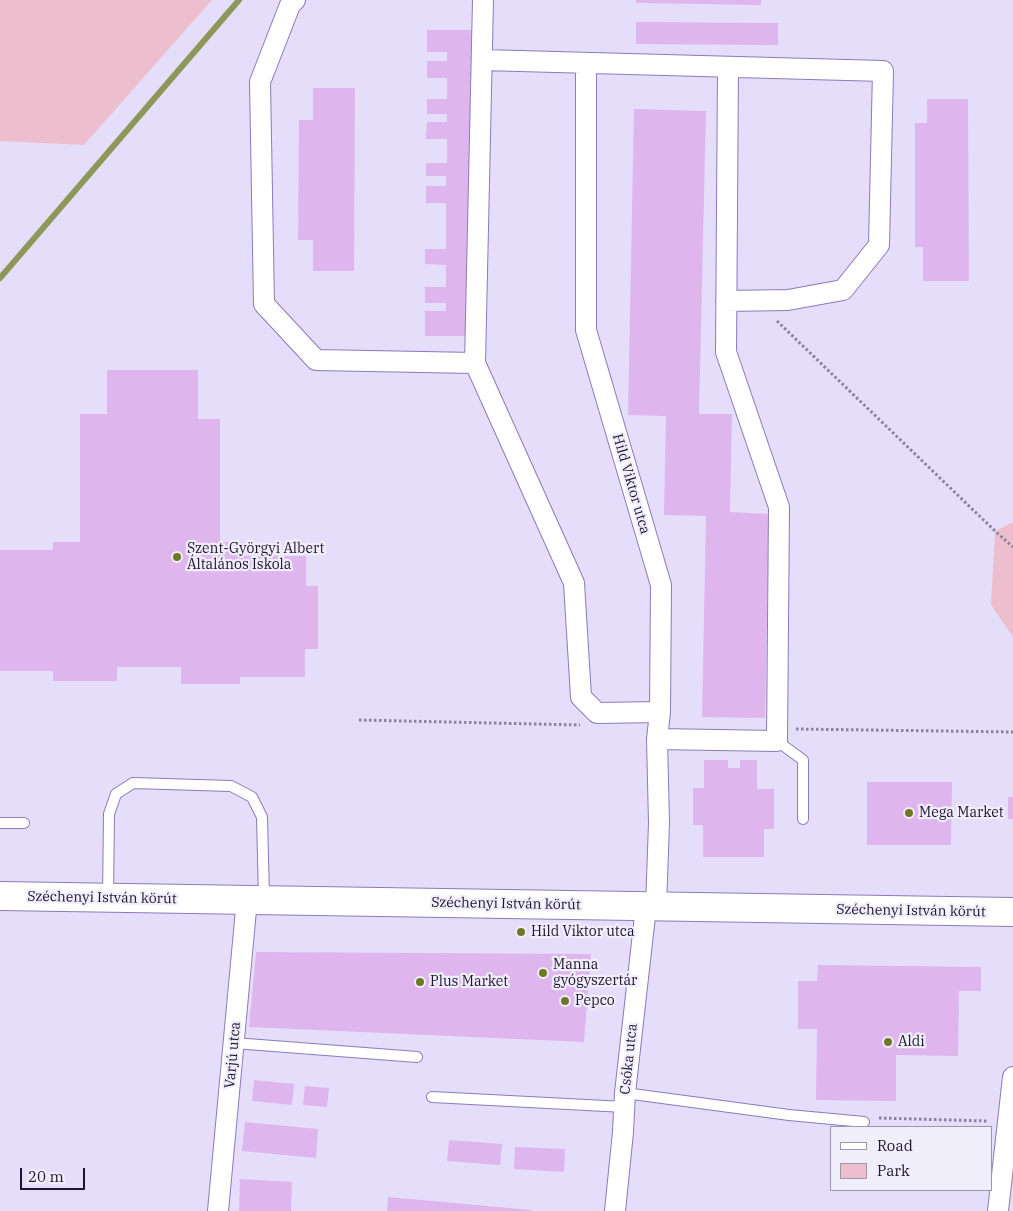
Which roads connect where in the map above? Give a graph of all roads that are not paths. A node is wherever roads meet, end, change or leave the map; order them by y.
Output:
1 (295, 0) edge
2 (482, 0) edge
3 (482, 60) junction
4 (586, 63) junction
5 (728, 67) junction
6 (726, 301) junction
7 (475, 363) junction
8 (660, 712) junction
9 (657, 738) junction
10 (777, 741) junction
11 (803, 819) dead end
12 (0, 823) edge
13 (24, 823) dead end
14 (0, 896) edge
15 (108, 898) junction
16 (256, 899) junction
17 (651, 907) junction
18 (1013, 912) edge
19 (234, 1043) junction
20 (417, 1057) dead end
21 (1013, 1077) edge
22 (432, 1098) dead end
23 (625, 1100) junction
24 (864, 1122) road end
25 (1009, 1143) edge
26 (218, 1211) edge
27 (615, 1211) edge
28 (998, 1211) edge

1 - 7 street
2 - 3 street
3 - 4 street
3 - 7 street
4 - 5 street
4 - 8 street, Hild Viktor utca
5 - 6 street
5 - 6 street
6 - 10 street
7 - 8 street
8 - 9 street, Hild Viktor utca
9 - 10 street
9 - 17 street, Hild Viktor utca
10 - 11 lane
12 - 13 lane
14 - 15 street, Széchenyi István körút
15 - 16 street, Széchenyi István körút
15 - 16 lane
16 - 17 street, Széchenyi István körút
16 - 19 street, Varjú utca
17 - 18 street, Széchenyi István körút
17 - 23 street, Csóka utca
19 - 20 lane
19 - 26 street, Varjú utca
21 - 25 street
22 - 23 lane
23 - 24 lane
23 - 27 street, Csóka utca
25 - 28 street

